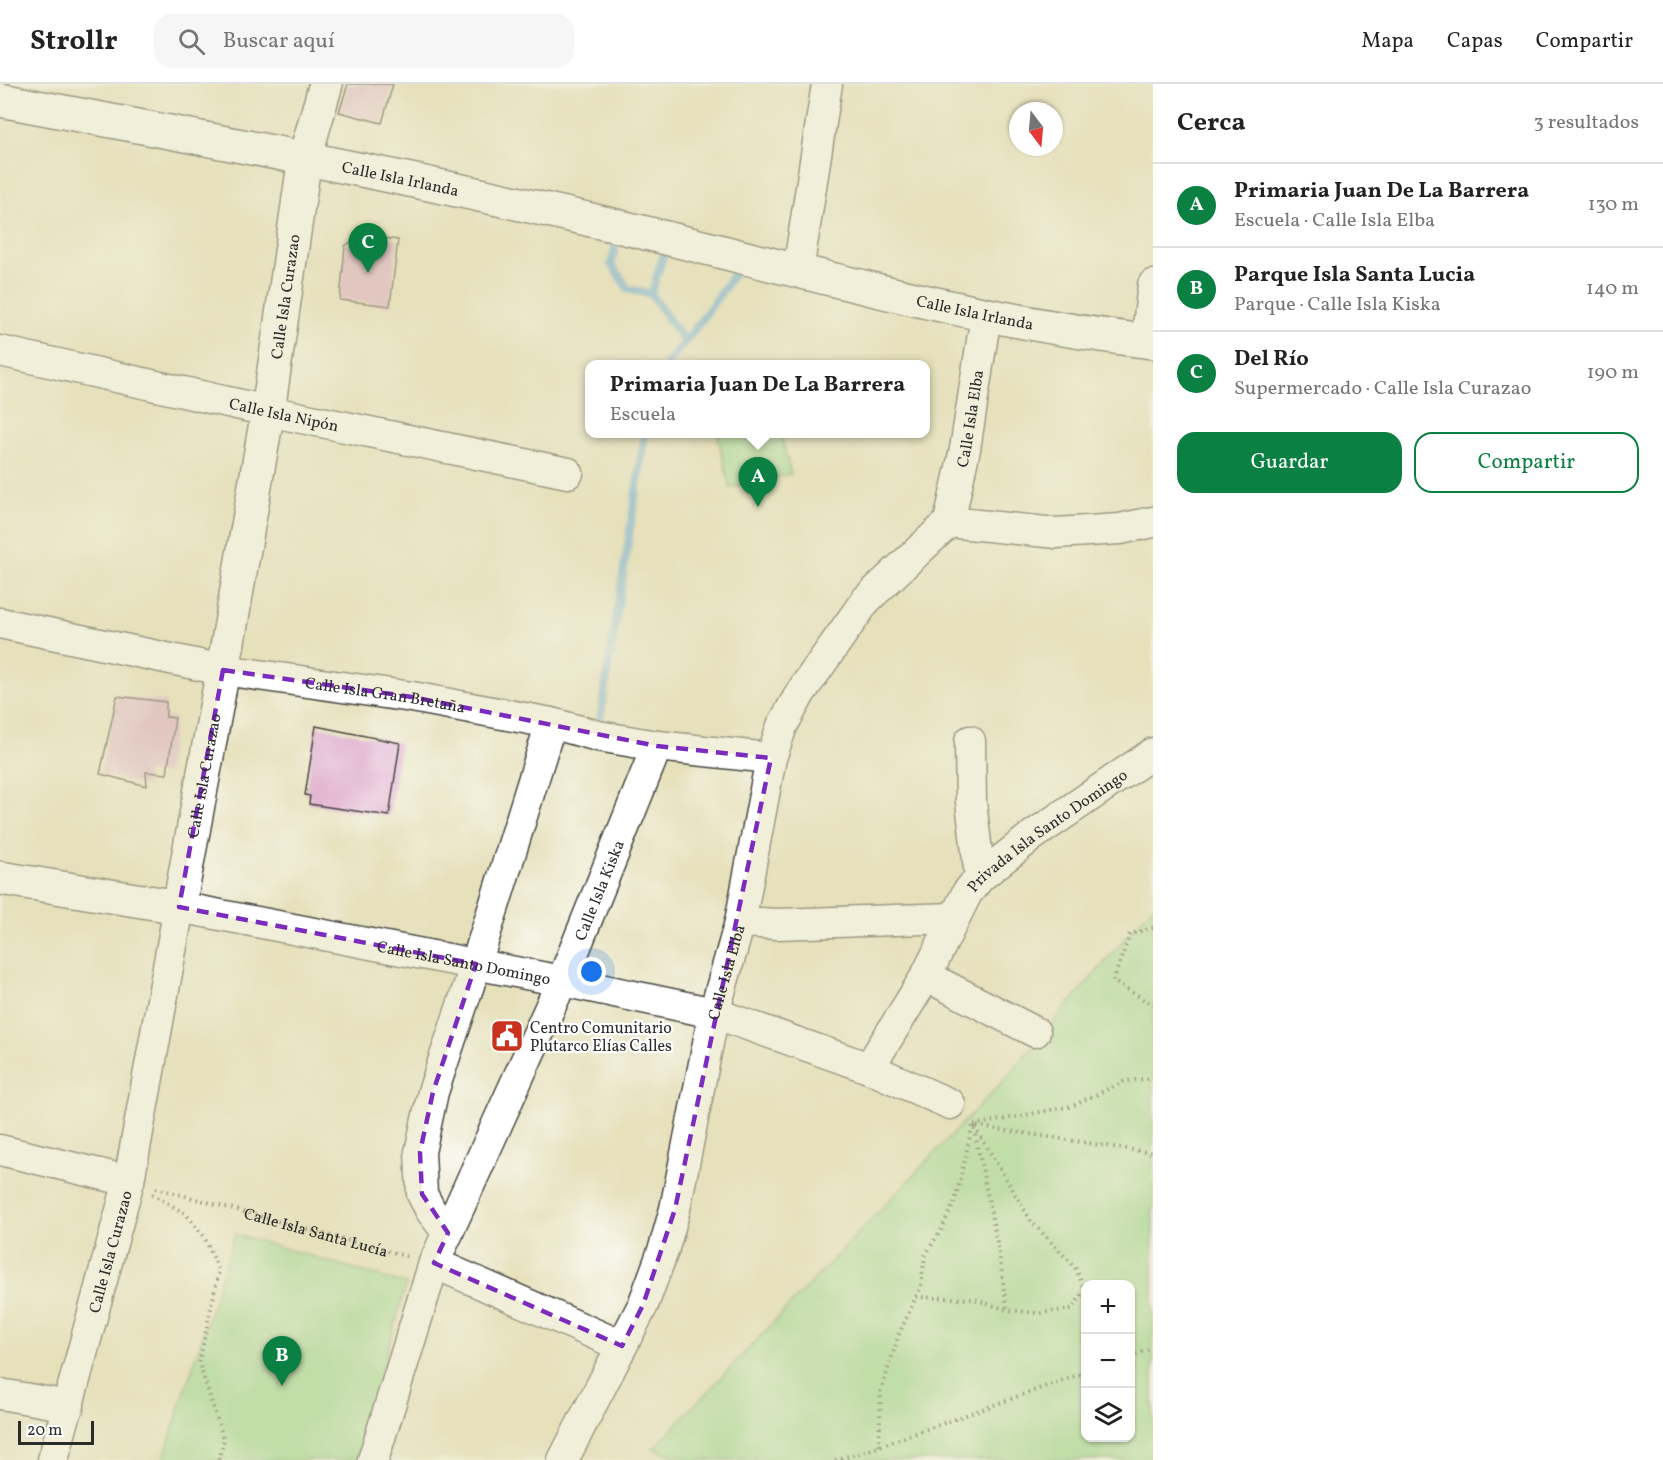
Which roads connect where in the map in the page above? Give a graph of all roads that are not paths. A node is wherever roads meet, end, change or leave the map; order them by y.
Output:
1 (326, 84) edge
2 (827, 84) edge
3 (0, 100) edge
4 (305, 157) junction
5 (798, 271) junction
6 (1153, 285) edge
7 (986, 315) junction
8 (1150, 341) edge
9 (0, 351) edge
10 (268, 411) junction
11 (568, 473) dead end
12 (949, 522) junction
13 (1153, 522) edge
14 (0, 623) edge
15 (223, 669) junction
16 (551, 723) junction
17 (970, 741) dead end
18 (657, 746) junction
19 (1153, 753) edge
20 (771, 758) junction
21 (980, 877) junction
22 (0, 878) edge
23 (179, 907) junction
24 (954, 918) junction
25 (740, 922) junction
26 (476, 964) junction
27 (926, 976) junction
28 (562, 981) junction
29 (714, 1013) junction
30 (1035, 1032) dead end
31 (869, 1068) junction
32 (950, 1104) road end
33 (0, 1150) edge
34 (129, 1181) junction
35 (448, 1233) junction
36 (434, 1263) junction
37 (622, 1346) junction
38 (0, 1394) edge
39 (69, 1406) junction
40 (53, 1460) edge
41 (373, 1460) edge
42 (563, 1460) edge

1 - 4 street, Calle Isla Curazao
2 - 5 street
3 - 4 street, Calle Isla Irlanda
4 - 5 street, Calle Isla Irlanda
4 - 10 street, Calle Isla Curazao
5 - 7 street, Calle Isla Irlanda
6 - 8 street
7 - 8 street, Calle Isla Irlanda
7 - 12 street, Calle Isla Elba
9 - 10 street, Calle Isla Nipón
10 - 11 street, Calle Isla Nipón
10 - 15 street, Calle Isla Curazao
12 - 13 street
12 - 20 street, Calle Isla Elba
14 - 15 street, Calle Isla Gran Bretaña
15 - 16 street, Calle Isla Gran Bretaña
15 - 23 street, Calle Isla Curazao
16 - 18 street, Calle Isla Gran Bretaña
16 - 26 street
17 - 21 street
18 - 20 street, Calle Isla Gran Bretaña
18 - 28 street, Calle Isla Kiska
19 - 21 street, Privada Isla Santo Domingo
20 - 25 street, Calle Isla Elba
21 - 24 street, Privada Isla Santo Domingo
22 - 23 street, Calle Isla Santo Domingo
23 - 26 street, Calle Isla Santo Domingo
23 - 34 street, Calle Isla Curazao
24 - 25 street
24 - 27 street, Privada Isla Santo Domingo
25 - 29 street, Calle Isla Elba
26 - 28 street, Calle Isla Santo Domingo
26 - 35 street
27 - 30 street
27 - 31 street, Privada Isla Santo Domingo
28 - 29 street, Calle Isla Santo Domingo
28 - 35 street, Calle Isla Kiska
29 - 31 street, Calle Isla Santo Domingo
29 - 37 street, Calle Isla Elba
31 - 32 street, Calle Isla Santo Domingo
33 - 34 street
34 - 39 street, Calle Isla Curazao
35 - 36 street, Calle Isla Kiska
36 - 37 street
36 - 41 street, Calle Isla Kiska
37 - 42 street, Calle Isla Elba
38 - 39 street
39 - 40 street, Calle Isla Curazao

